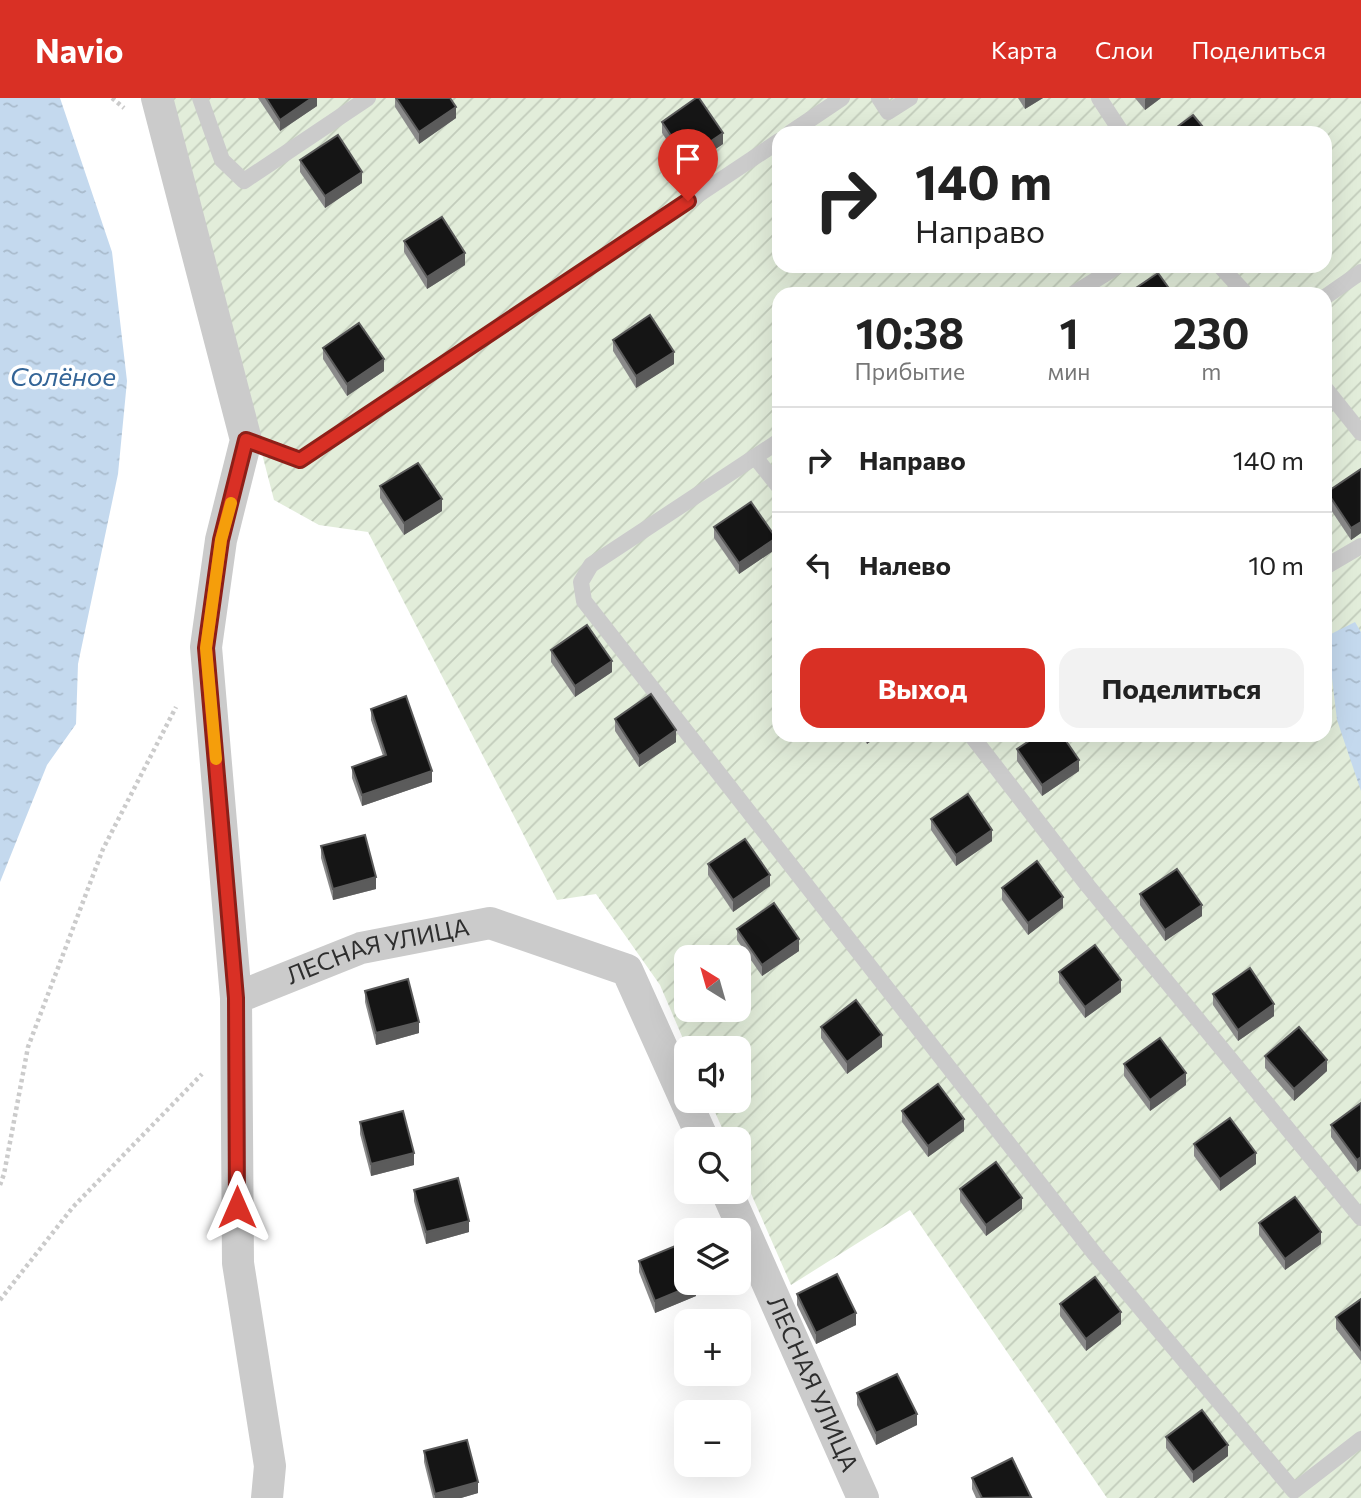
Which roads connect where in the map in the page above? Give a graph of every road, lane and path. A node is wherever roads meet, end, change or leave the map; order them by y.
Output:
1 (157, 98) edge
2 (201, 98) edge
3 (368, 98) edge
4 (842, 98) edge
5 (878, 98) edge
6 (910, 98) edge
7 (1099, 98) edge
8 (800, 126) edge
9 (1117, 126) edge
10 (772, 146) edge
11 (1361, 272) edge
12 (1107, 273) edge
13 (1226, 273) edge
14 (1084, 287) edge
15 (1239, 287) edge
16 (1332, 292) edge
17 (1332, 397) edge
18 (1361, 433) edge
19 (246, 440) junction
20 (772, 446) edge
21 (755, 457) junction
22 (772, 478) edge
23 (1361, 546) edge
24 (1332, 563) edge
25 (182, 695) dead end
26 (976, 742) edge
27 (236, 998) junction
28 (236, 1040) junction
29 (698, 1127) edge
30 (0, 1185) edge
31 (732, 1204) edge
32 (1361, 1218) edge
33 (0, 1300) edge
34 (1361, 1439) edge
35 (267, 1498) edge
36 (863, 1498) edge

1 - 19 street
2 - 3 lane
4 - 8 lane
5 - 6 lane
7 - 9 lane
10 - 19 lane
11 - 16 lane
12 - 14 lane
13 - 15 lane
17 - 18 lane
19 - 27 street
20 - 21 lane
21 - 22 lane
21 - 34 lane
23 - 24 lane
25 - 30 path
26 - 32 lane
27 - 28 street
27 - 29 street, ЛЕСНАЯ УЛИЦА
28 - 33 path
28 - 35 street
31 - 36 street, ЛЕСНАЯ УЛИЦА

